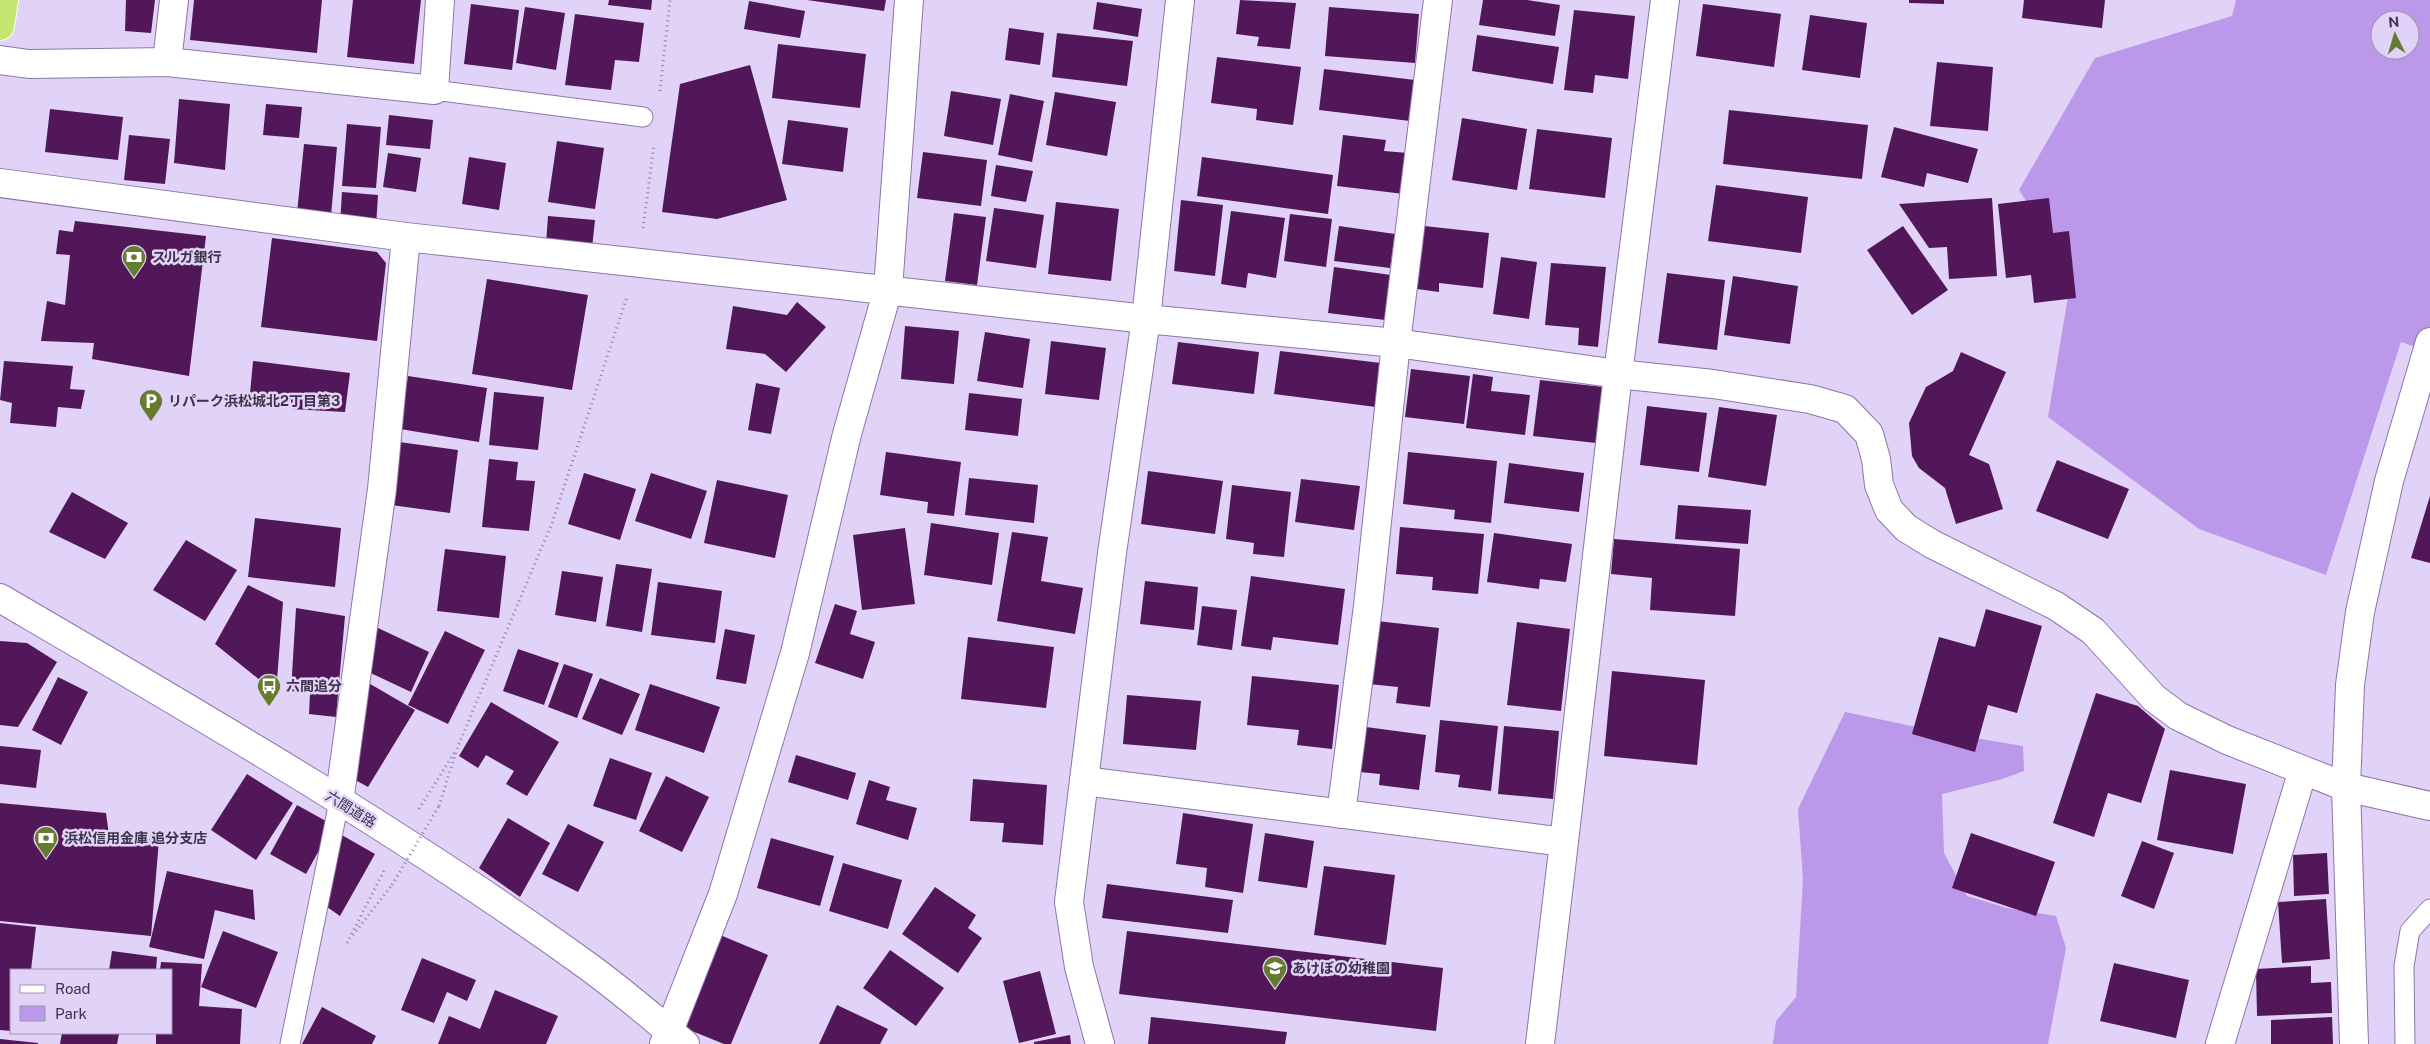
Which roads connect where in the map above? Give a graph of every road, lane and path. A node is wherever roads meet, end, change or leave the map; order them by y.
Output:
1 (4, 0) edge
2 (174, 0) edge
3 (440, 0) edge
4 (670, 0) edge
5 (909, 0) edge
6 (1180, 0) edge
7 (1438, 0) edge
8 (1665, 0) edge
9 (0, 26) edge
10 (0, 60) edge
11 (167, 62) junction
12 (434, 90) junction
13 (659, 99) dead end
14 (643, 117) dead end
15 (655, 138) dead end
16 (0, 183) edge
17 (406, 237) junction
18 (638, 262) junction
19 (888, 289) junction
20 (1146, 319) junction
21 (2430, 342) edge
22 (1396, 343) junction
23 (1618, 374) junction
24 (0, 598) edge
25 (2303, 770) junction
26 (1084, 781) junction
27 (2346, 788) junction
28 (339, 802) junction
29 (2430, 806) edge
30 (1341, 814) junction
31 (1564, 842) junction
32 (2430, 908) edge
33 (347, 943) dead end
34 (673, 1040) edge
35 (290, 1044) edge
36 (1100, 1044) edge
37 (1540, 1044) edge
38 (2220, 1044) edge
39 (2354, 1044) edge
40 (2405, 1044) edge

1 - 9 highway
2 - 11 street
3 - 12 street
4 - 13 path
5 - 19 street
6 - 20 street
7 - 22 street
8 - 23 street
10 - 11 street
11 - 12 street
12 - 14 lane
15 - 18 path
16 - 17 street
17 - 18 street
17 - 28 street
18 - 19 street
18 - 33 path, bridge
19 - 20 street
19 - 34 street
20 - 22 street
20 - 26 street
21 - 27 street
22 - 23 street
22 - 30 street
23 - 25 street
23 - 31 street
24 - 28 street, 六間道路
25 - 27 street
25 - 38 street
26 - 30 street
26 - 36 street
27 - 29 street
27 - 39 street
28 - 34 street, 六間道路
28 - 35 lane
30 - 31 street
31 - 37 street
32 - 40 lane

